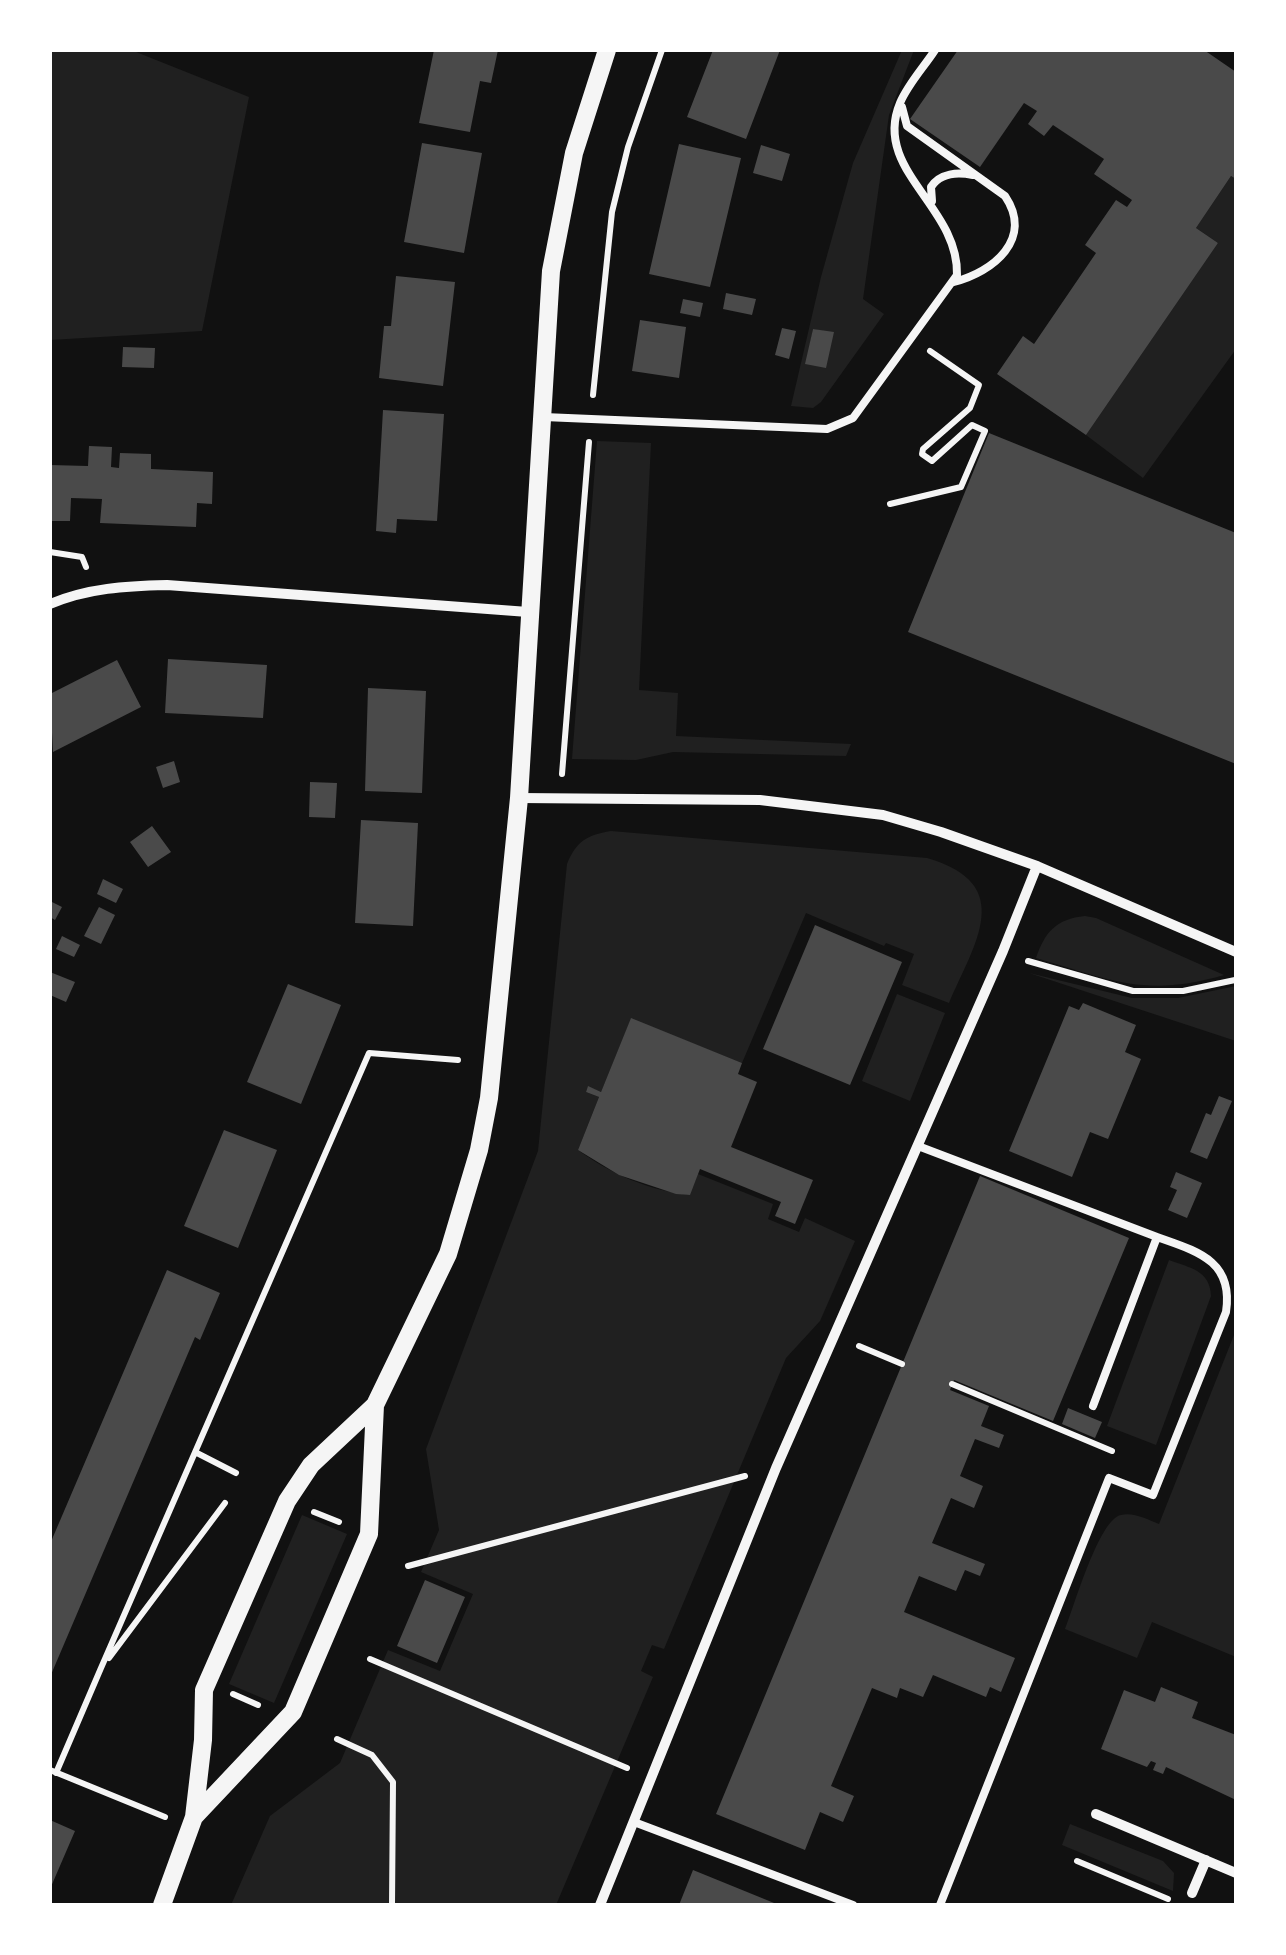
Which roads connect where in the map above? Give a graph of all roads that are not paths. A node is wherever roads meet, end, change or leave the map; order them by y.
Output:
1 (607, 50) edge
2 (935, 50) edge
3 (900, 102) junction
4 (977, 177) junction
5 (933, 205) junction
6 (954, 282) junction
7 (544, 417) junction
8 (50, 604) edge
9 (528, 612) junction
10 (519, 798) junction
11 (1037, 866) junction
12 (1236, 952) edge
13 (918, 1146) junction
14 (1157, 1237) junction
15 (375, 1405) junction
16 (1093, 1406) dead end
17 (1096, 1814) dead end
18 (192, 1822) junction
19 (634, 1822) junction
20 (1206, 1860) junction
21 (1236, 1873) edge
22 (1192, 1893) dead end
23 (162, 1905) edge
24 (600, 1905) edge
25 (854, 1905) edge
26 (940, 1905) edge

1 - 7 street
2 - 3 lane
3 - 4 lane
3 - 5 lane
4 - 5 lane
4 - 6 lane
5 - 6 lane
6 - 7 lane
7 - 9 street
8 - 9 street
9 - 10 street
10 - 11 street
10 - 15 street
11 - 12 street
11 - 13 street
13 - 14 lane
13 - 19 street
14 - 16 lane
14 - 26 lane
15 - 18 street
15 - 18 street
17 - 20 street
18 - 23 street
19 - 24 street
19 - 25 lane
20 - 21 street
20 - 22 street

